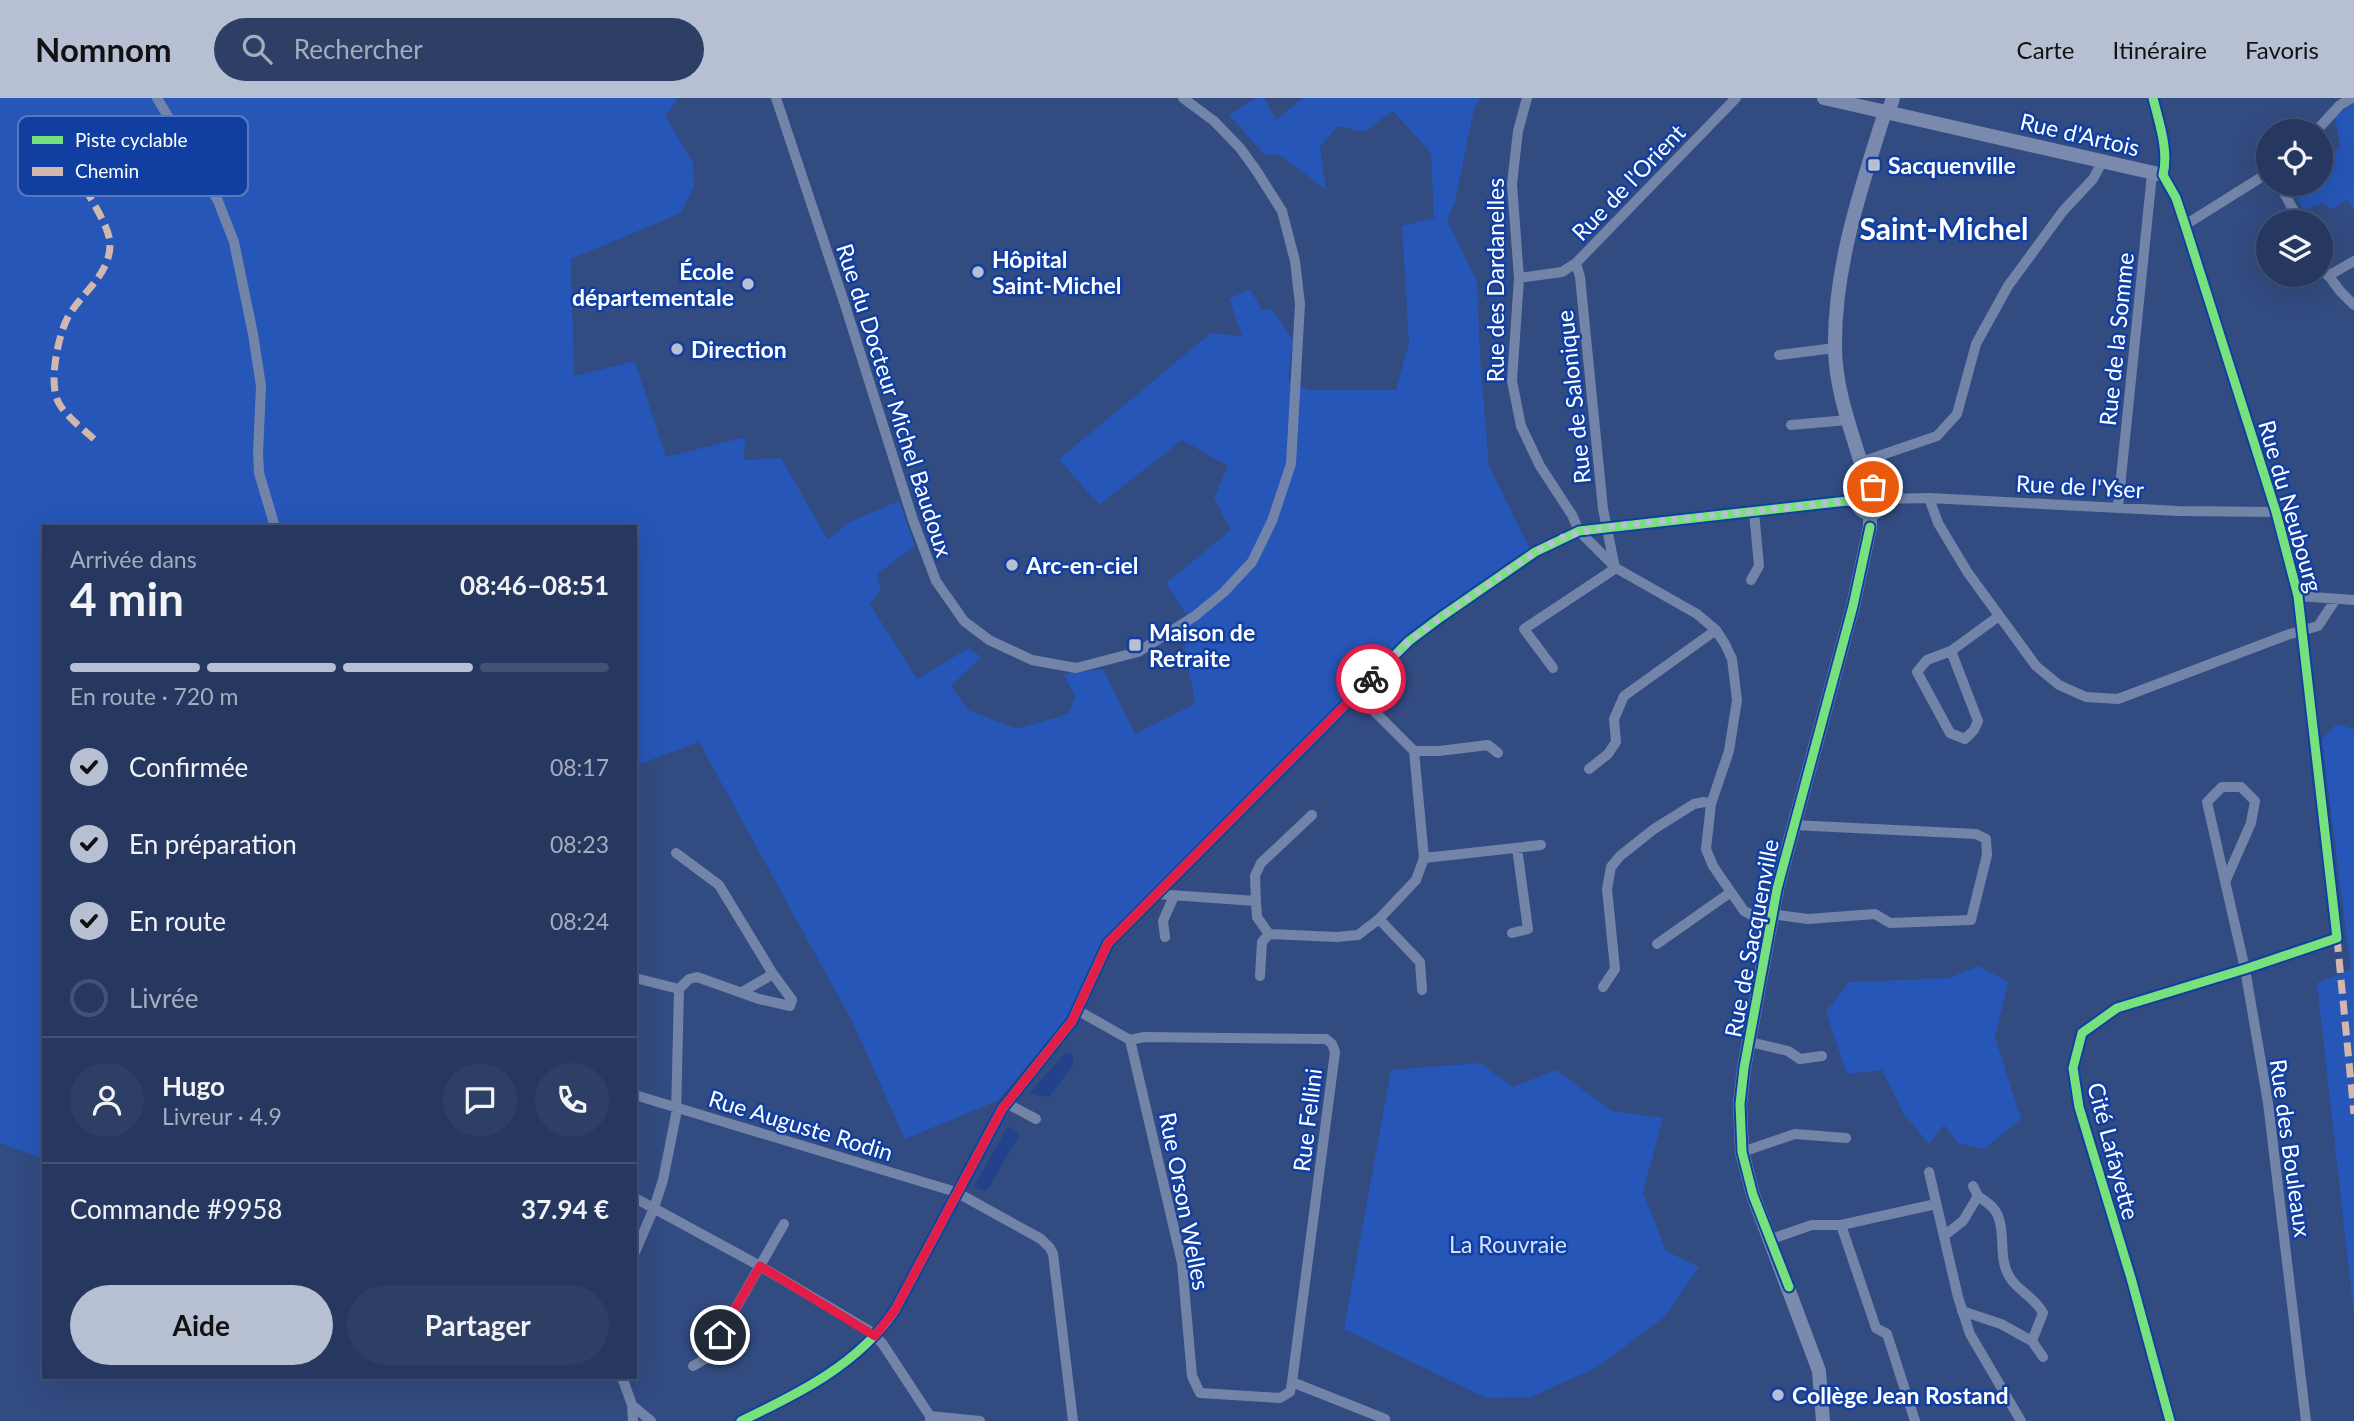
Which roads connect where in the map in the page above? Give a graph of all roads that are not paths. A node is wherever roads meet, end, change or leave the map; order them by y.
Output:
1 (157, 98) edge
2 (775, 98) edge
3 (1183, 98) edge
4 (1527, 98) edge
5 (1736, 98) edge
6 (1824, 98) edge
7 (1893, 98) edge
8 (2153, 98) edge
9 (2351, 98) edge
10 (2340, 101) edge
11 (1885, 112) junction
12 (168, 116) edge
13 (2326, 119) edge
14 (2102, 162) junction
15 (2157, 175) junction
16 (2256, 181) edge
17 (215, 196) edge
18 (2185, 225) junction
19 (2354, 261) edge
20 (1576, 263) junction
21 (2333, 274) edge
22 (1518, 278) junction
23 (2333, 281) edge
24 (2354, 305) edge
25 (1835, 348) junction
26 (1779, 355) dead end
27 (1848, 420) junction
28 (1791, 425) dead end
29 (1861, 462) junction
30 (1868, 487) junction
31 (1929, 498) junction
32 (1883, 499) junction
33 (1857, 503) junction
34 (2118, 507) junction
35 (1754, 512) junction
36 (2276, 512) junction
37 (1870, 514) junction
38 (274, 525) edge
39 (1606, 527) junction
40 (1579, 531) junction
41 (1616, 568) junction
42 (1751, 580) dead end
43 (2298, 596) junction
44 (2336, 599) junction
45 (2354, 600) edge
46 (1999, 616) junction
47 (1716, 630) junction
48 (2304, 631) junction
49 (1951, 651) junction
50 (1553, 668) dead end
51 (1356, 693) junction
52 (1414, 751) junction
53 (1498, 753) dead end
54 (1589, 769) dead end
55 (1711, 804) junction
56 (1312, 815) dead end
57 (1793, 825) junction
58 (1541, 845) dead end
59 (1517, 848) junction
60 (676, 853) dead end
61 (1424, 858) junction
62 (2225, 882) junction
63 (1731, 892) junction
64 (1156, 894) junction
65 (1174, 896) junction
66 (1256, 901) junction
67 (1379, 919) junction
68 (1770, 919) junction
69 (1512, 933) dead end
70 (1269, 934) junction
71 (1165, 937) dead end
72 (2337, 938) joint
73 (1657, 944) dead end
74 (2245, 969) junction
75 (773, 974) junction
76 (1259, 976) dead end
77 (637, 978) edge
78 (1603, 987) dead end
79 (679, 989) junction
80 (1422, 990) dead end
81 (742, 992) junction
82 (1077, 1010) junction
83 (1130, 1040) junction
84 (1750, 1042) junction
85 (1822, 1056) dead end
86 (637, 1096) edge
87 (1006, 1104) junction
88 (676, 1107) junction
89 (1036, 1119) dead end
90 (1846, 1138) dead end
91 (1742, 1152) junction
92 (1929, 1172) dead end
93 (1973, 1185) dead end
94 (957, 1192) junction
95 (1978, 1196) junction
96 (637, 1199) edge
97 (1936, 1203) junction
98 (654, 1208) junction
99 (784, 1224) dead end
100 (1841, 1225) junction
101 (1945, 1235) junction
102 (1771, 1238) junction
103 (637, 1247) edge
104 (760, 1266) junction
105 (1962, 1311) junction
106 (875, 1336) junction
107 (2032, 1341) junction
108 (2043, 1357) dead end
109 (693, 1366) dead end
110 (623, 1379) edge
111 (1292, 1382) junction
112 (632, 1405) junction
113 (930, 1419) edge
114 (744, 1420) edge
115 (1386, 1420) edge
116 (633, 1421) edge
117 (651, 1421) edge
118 (980, 1421) edge
119 (1073, 1421) edge
120 (1823, 1421) edge
121 (1915, 1421) edge
122 (2021, 1421) edge
123 (2170, 1421) edge
124 (2306, 1421) edge

1 - 12 street
2 - 3 street, Rue du Docteur Michel Baudoux
4 - 22 street, Rue des Dardanelles
5 - 20 street, Rue de l'Orient
6 - 11 street, Rue d'Artois
7 - 11 street
8 - 15 street, Rue du Neubourg
9 - 10 street
10 - 13 street
11 - 14 street, Rue d'Artois
11 - 25 street
14 - 15 street, Rue d'Artois
14 - 29 street
15 - 18 street, Rue du Neubourg
15 - 34 street, Rue de la Somme
16 - 18 street
17 - 38 street
18 - 36 street, Rue du Neubourg
19 - 21 street
20 - 22 street
20 - 39 street, Rue de Salonique
22 - 40 street, Rue des Dardanelles
23 - 24 street
25 - 26 street
25 - 27 street
27 - 28 street
27 - 29 street
29 - 30 street
30 - 32 street
30 - 33 street
31 - 32 street, Rue de l'Yser
31 - 34 street, Rue de l'Yser
31 - 46 street
32 - 37 street
33 - 35 street
33 - 37 street
34 - 36 street, Rue de l'Yser
35 - 39 street
35 - 42 street
36 - 43 street, Rue du Neubourg
37 - 57 street, Rue de Sacquenville
39 - 40 street
39 - 41 street, Rue de Salonique
40 - 41 street, Rue des Dardanelles
40 - 51 street
41 - 47 street, Rue des Dardanelles
41 - 50 street
43 - 44 street
43 - 48 street, Rue du Neubourg
44 - 45 street
44 - 48 street
46 - 48 street
46 - 49 street
47 - 54 street
47 - 55 street
48 - 72 street, Rue du Neubourg
49 - 49 street
51 - 52 street
51 - 64 street
52 - 53 street
52 - 61 street
55 - 63 street
55 - 78 street
56 - 66 street
57 - 68 street, Rue de Sacquenville
57 - 68 street
58 - 59 street
59 - 61 street
59 - 69 street
60 - 75 street
61 - 67 street
62 - 62 street, Rue des Bouleaux
62 - 74 street, Rue des Bouleaux
63 - 68 street
63 - 73 street
64 - 65 street
64 - 82 street
65 - 66 street
65 - 71 street
66 - 70 street
67 - 70 street
67 - 80 street
68 - 84 street, Rue de Sacquenville
70 - 76 street
72 - 74 street, Cité Lafayette
74 - 123 street, Cité Lafayette
74 - 124 street, Rue des Bouleaux
75 - 81 street
75 - 81 street
77 - 79 street
79 - 81 street
79 - 88 street
82 - 83 street
82 - 87 street
83 - 111 street, Rue Orson Welles
83 - 111 street, Rue Fellini
84 - 85 street, Rue de Sacquenville
84 - 91 street, Rue de Sacquenville
86 - 88 street, Rue Auguste Rodin
87 - 89 street
87 - 94 street
88 - 94 street, Rue Auguste Rodin
88 - 98 street
90 - 91 street
91 - 102 street, Rue de Sacquenville
92 - 97 street
93 - 95 street
94 - 106 street
94 - 119 street, Rue Auguste Rodin
95 - 101 street
95 - 107 street
96 - 98 street
97 - 100 street
97 - 101 street
98 - 103 street
98 - 104 street
99 - 104 street
100 - 102 street
100 - 121 street
101 - 105 street
102 - 120 street, Rue de Sacquenville
104 - 106 street
104 - 109 street
105 - 107 street
105 - 122 street
106 - 113 street
106 - 114 street
107 - 108 street
110 - 112 street
111 - 115 street
112 - 116 street
112 - 117 street
113 - 118 street

